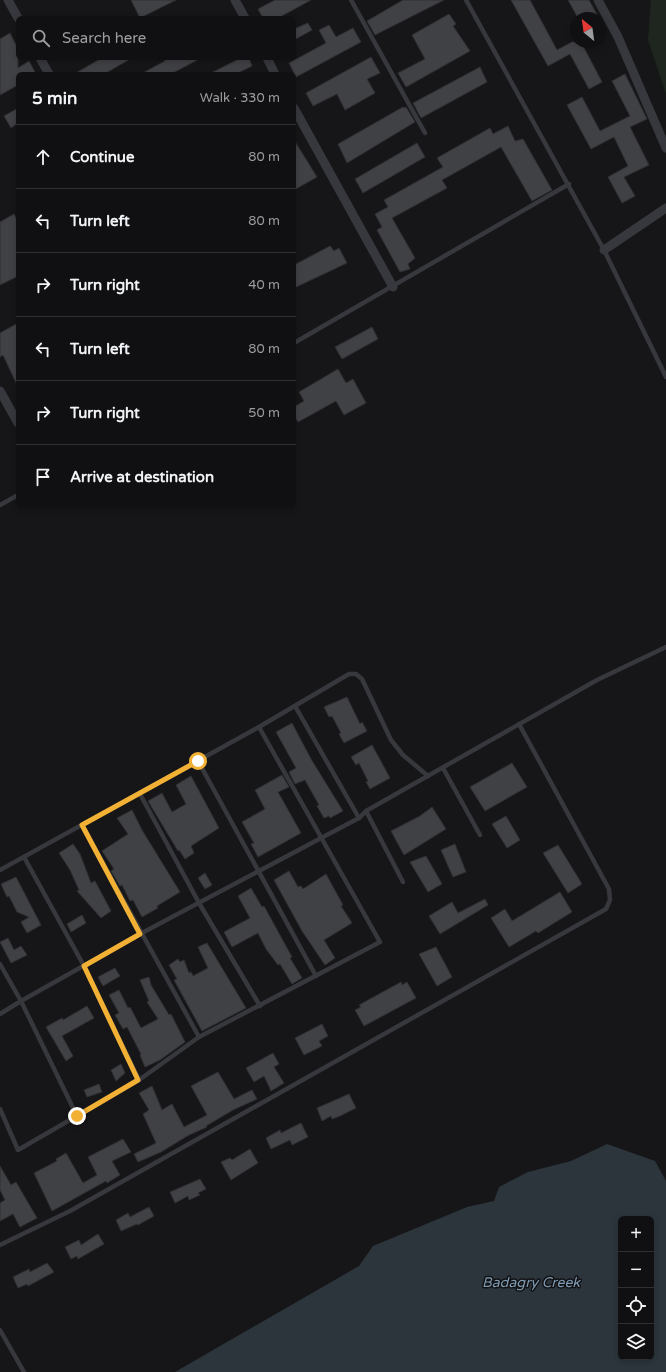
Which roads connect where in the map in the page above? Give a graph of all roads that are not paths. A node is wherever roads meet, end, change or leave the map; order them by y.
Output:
1 (8, 0) edge
2 (235, 0) edge
3 (351, 0) edge
4 (466, 0) edge
5 (598, 0) edge
6 (17, 16) edge
7 (244, 16) edge
8 (41, 60) edge
9 (268, 60) edge
10 (48, 72) edge
11 (274, 72) edge
12 (296, 112) edge
13 (425, 133) dead end
14 (666, 148) edge
15 (569, 184) junction
16 (666, 208) edge
17 (604, 250) junction
18 (393, 287) junction
19 (296, 342) edge
20 (666, 377) edge
21 (0, 391) edge
22 (16, 419) edge
23 (16, 496) edge
24 (0, 505) edge
25 (666, 647) edge
26 (295, 706) junction
27 (519, 724) junction
28 (259, 727) junction
29 (198, 761) junction
30 (442, 768) junction
31 (428, 776) junction
32 (140, 794) junction
33 (366, 811) junction
34 (359, 818) junction
35 (82, 825) junction
36 (480, 835) dead end
37 (321, 837) junction
38 (24, 857) junction
39 (0, 870) edge
40 (258, 872) junction
41 (403, 882) dead end
42 (199, 902) junction
43 (140, 934) junction
44 (0, 964) edge
45 (84, 966) junction
46 (316, 976) junction
47 (21, 1001) junction
48 (260, 1006) junction
49 (0, 1014) edge
50 (199, 1037) junction
51 (138, 1080) junction
52 (0, 1109) edge
53 (77, 1116) junction
54 (0, 1245) edge
55 (0, 1330) edge
56 (24, 1372) edge

1 - 6 street
2 - 7 street
3 - 13 lane
4 - 15 lane
5 - 14 street
8 - 10 street
9 - 11 street
12 - 18 street
15 - 17 lane
15 - 18 lane
16 - 17 street
17 - 20 lane
18 - 19 lane
21 - 22 street
23 - 24 lane
25 - 27 lane
26 - 28 lane
26 - 31 lane
26 - 34 lane
27 - 30 lane
27 - 54 lane
28 - 29 lane
28 - 37 lane
29 - 32 lane
29 - 40 lane
30 - 31 lane
30 - 36 lane
31 - 33 lane
32 - 35 lane
32 - 42 lane
33 - 34 lane
33 - 41 lane
34 - 37 lane
35 - 38 lane
35 - 43 lane
37 - 40 lane
37 - 46 lane
38 - 39 lane
38 - 45 lane
40 - 42 lane
40 - 46 lane
42 - 43 lane
42 - 48 lane
43 - 45 lane
43 - 50 lane
44 - 47 lane
45 - 47 lane
45 - 51 lane
46 - 48 lane
47 - 49 lane
47 - 53 lane
48 - 50 lane
50 - 51 lane
51 - 53 lane
52 - 53 lane
55 - 56 lane

